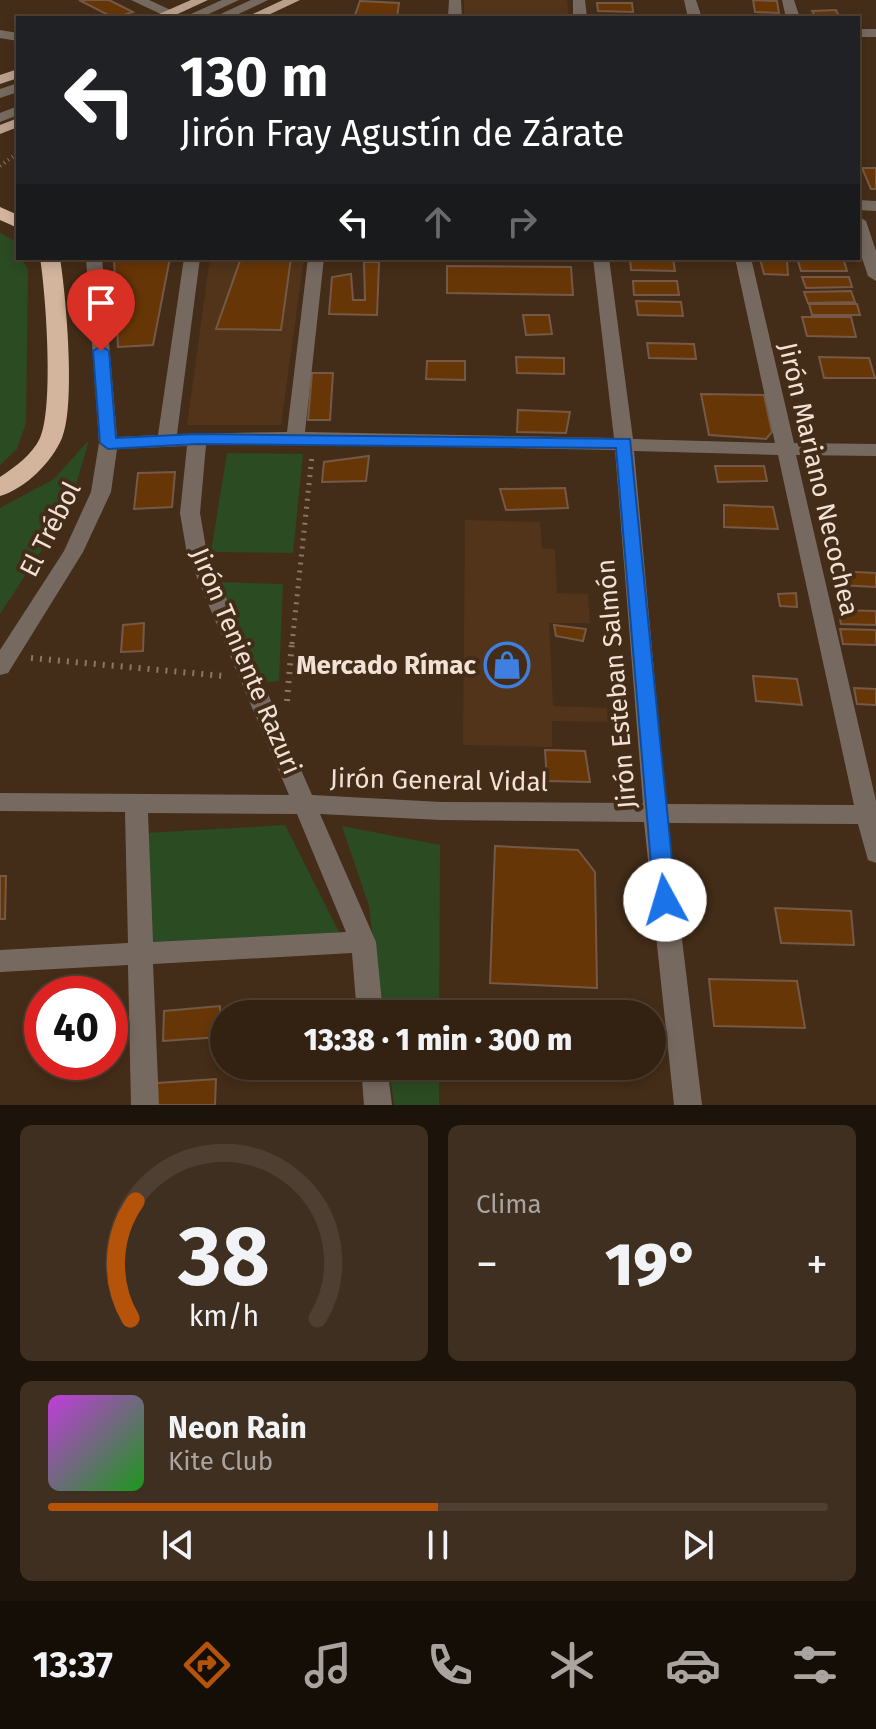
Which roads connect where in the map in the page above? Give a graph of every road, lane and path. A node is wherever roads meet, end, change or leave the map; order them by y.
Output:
1 (137, 0) edge
2 (202, 0) edge
3 (233, 0) edge
4 (262, 0) edge
5 (294, 0) edge
6 (164, 16) edge
7 (194, 16) edge
8 (224, 16) edge
9 (256, 16) edge
10 (860, 227) edge
11 (50, 260) edge
12 (94, 260) edge
13 (192, 260) edge
14 (316, 260) edge
15 (601, 260) edge
16 (743, 260) edge
17 (876, 276) edge
18 (197, 439) junction
19 (305, 439) junction
20 (167, 440) junction
21 (108, 443) junction
22 (624, 443) junction
23 (787, 450) junction
24 (876, 450) edge
25 (0, 488) edge
26 (3, 662) edge
27 (249, 678) junction
28 (272, 727) junction
29 (136, 801) junction
30 (0, 802) edge
31 (306, 804) junction
32 (655, 812) junction
33 (872, 815) edge
34 (876, 853) edge
35 (363, 942) junction
36 (142, 956) junction
37 (0, 961) edge
38 (369, 1000) edge
39 (375, 1080) edge
40 (145, 1105) edge
41 (378, 1105) edge
42 (688, 1105) edge

1 - 6 street
2 - 6 main road
3 - 7 street
4 - 8 street
5 - 9 main road
10 - 17 street
11 - 25 highway
12 - 21 street, El Trébol
13 - 20 street
14 - 19 street
15 - 22 street, Jirón Esteban Salmón
16 - 23 street, Jirón Mariano Necochea
18 - 19 street
18 - 20 street
18 - 27 street, Jirón Teniente Razuri
19 - 22 street
19 - 28 path
20 - 21 street
21 - 26 street, El Trébol
22 - 23 street
22 - 32 street, Jirón Esteban Salmón
23 - 24 street
23 - 33 street, Jirón Mariano Necochea
26 - 27 path
27 - 28 street, Jirón Teniente Razuri
28 - 31 street, Jirón Teniente Razuri
29 - 30 street, Jirón General Vidal
29 - 31 street, Jirón General Vidal
29 - 36 street
31 - 32 street, Jirón General Vidal
31 - 35 street, Jirón Teniente Razuri
32 - 33 street, Jirón General Vidal
32 - 42 street, Jirón Esteban Salmón
33 - 34 street, Jirón Mariano Necochea
35 - 36 street
35 - 38 street, Jirón Teniente Razuri
36 - 37 street
36 - 40 street
39 - 41 street

